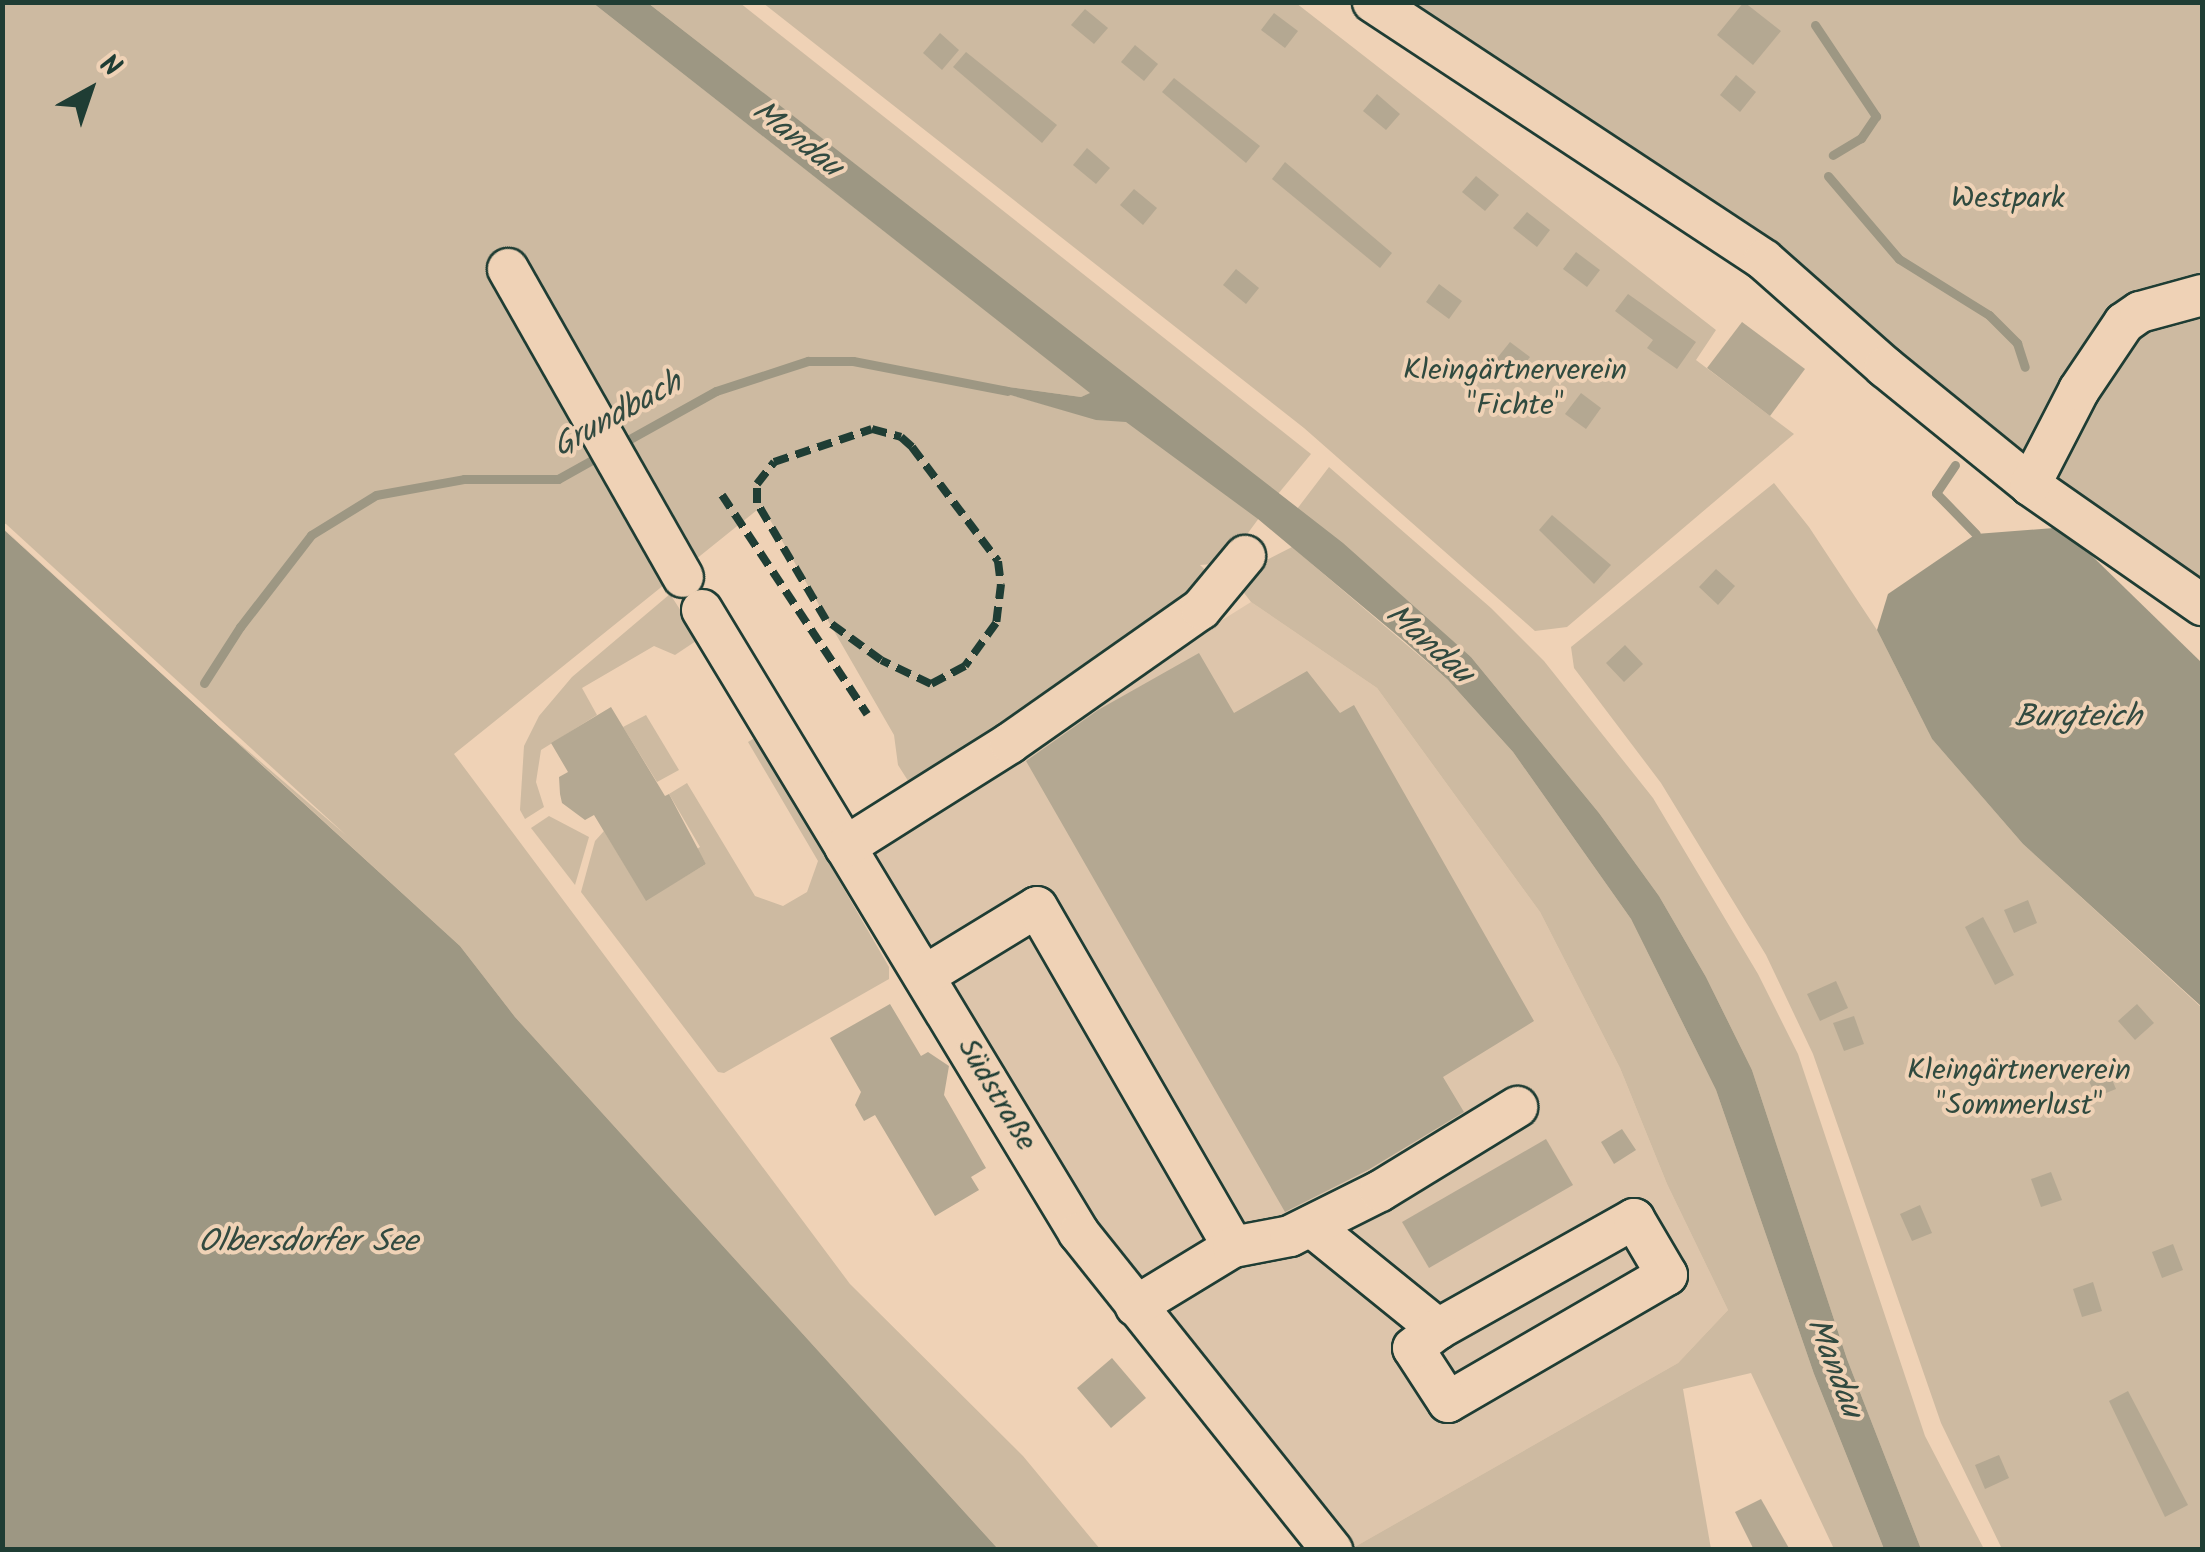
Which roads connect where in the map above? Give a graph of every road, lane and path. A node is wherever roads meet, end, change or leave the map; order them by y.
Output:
1 (1373, 2) edge
2 (508, 269) dead end
3 (2202, 295) edge
4 (2030, 484) junction
5 (1245, 556) dead end
6 (2202, 605) edge
7 (845, 847) junction
8 (924, 976) junction
9 (1518, 1107) dead end
10 (1311, 1226) junction
11 (1232, 1247) junction
12 (1136, 1306) junction
13 (1438, 1329) junction
14 (1332, 1550) edge

1 - 4 street
2 - 7 street, Südstraße
3 - 4 street
4 - 6 street
5 - 7 street
7 - 8 street, Südstraße
8 - 11 street
8 - 12 street, Südstraße
9 - 10 street
10 - 11 street
10 - 13 street
11 - 12 street
12 - 14 street, Südstraße
13 - 13 street

